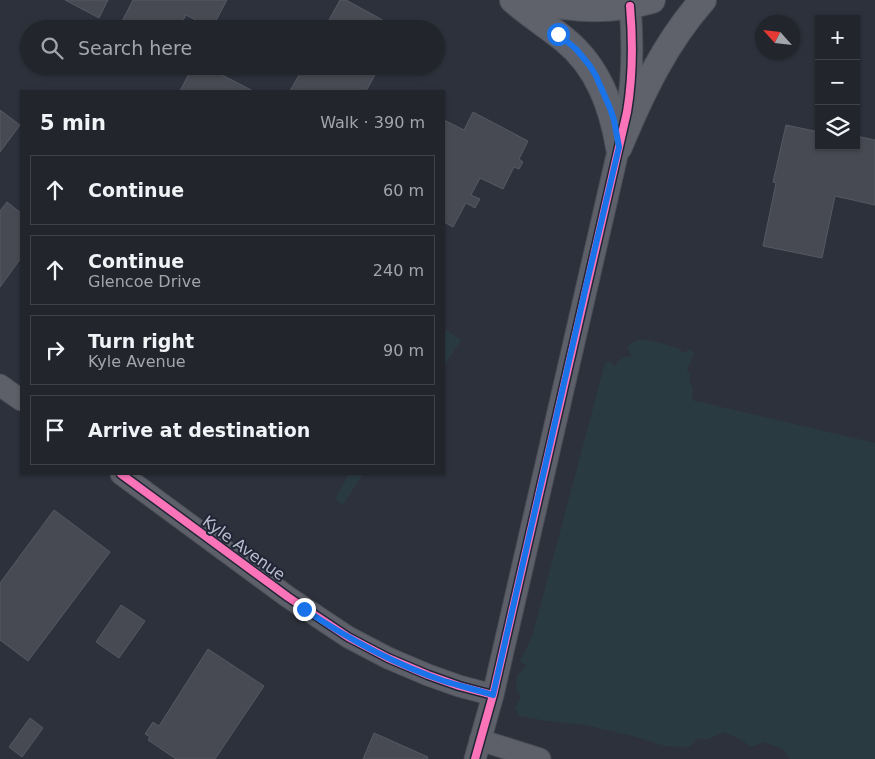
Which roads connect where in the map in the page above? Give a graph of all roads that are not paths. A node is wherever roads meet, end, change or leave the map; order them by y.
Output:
1 (513, 0) edge
2 (537, 0) edge
3 (703, 0) edge
4 (641, 3) edge
5 (619, 147) junction
6 (0, 385) edge
7 (20, 399) edge
8 (122, 475) edge
9 (493, 695) junction
10 (477, 750) edge
11 (540, 759) edge

1 - 5 main road
2 - 4 main road
3 - 5 main road
4 - 5 street
5 - 9 street
6 - 7 street
8 - 9 street, Kyle Avenue
9 - 10 street
10 - 11 street

